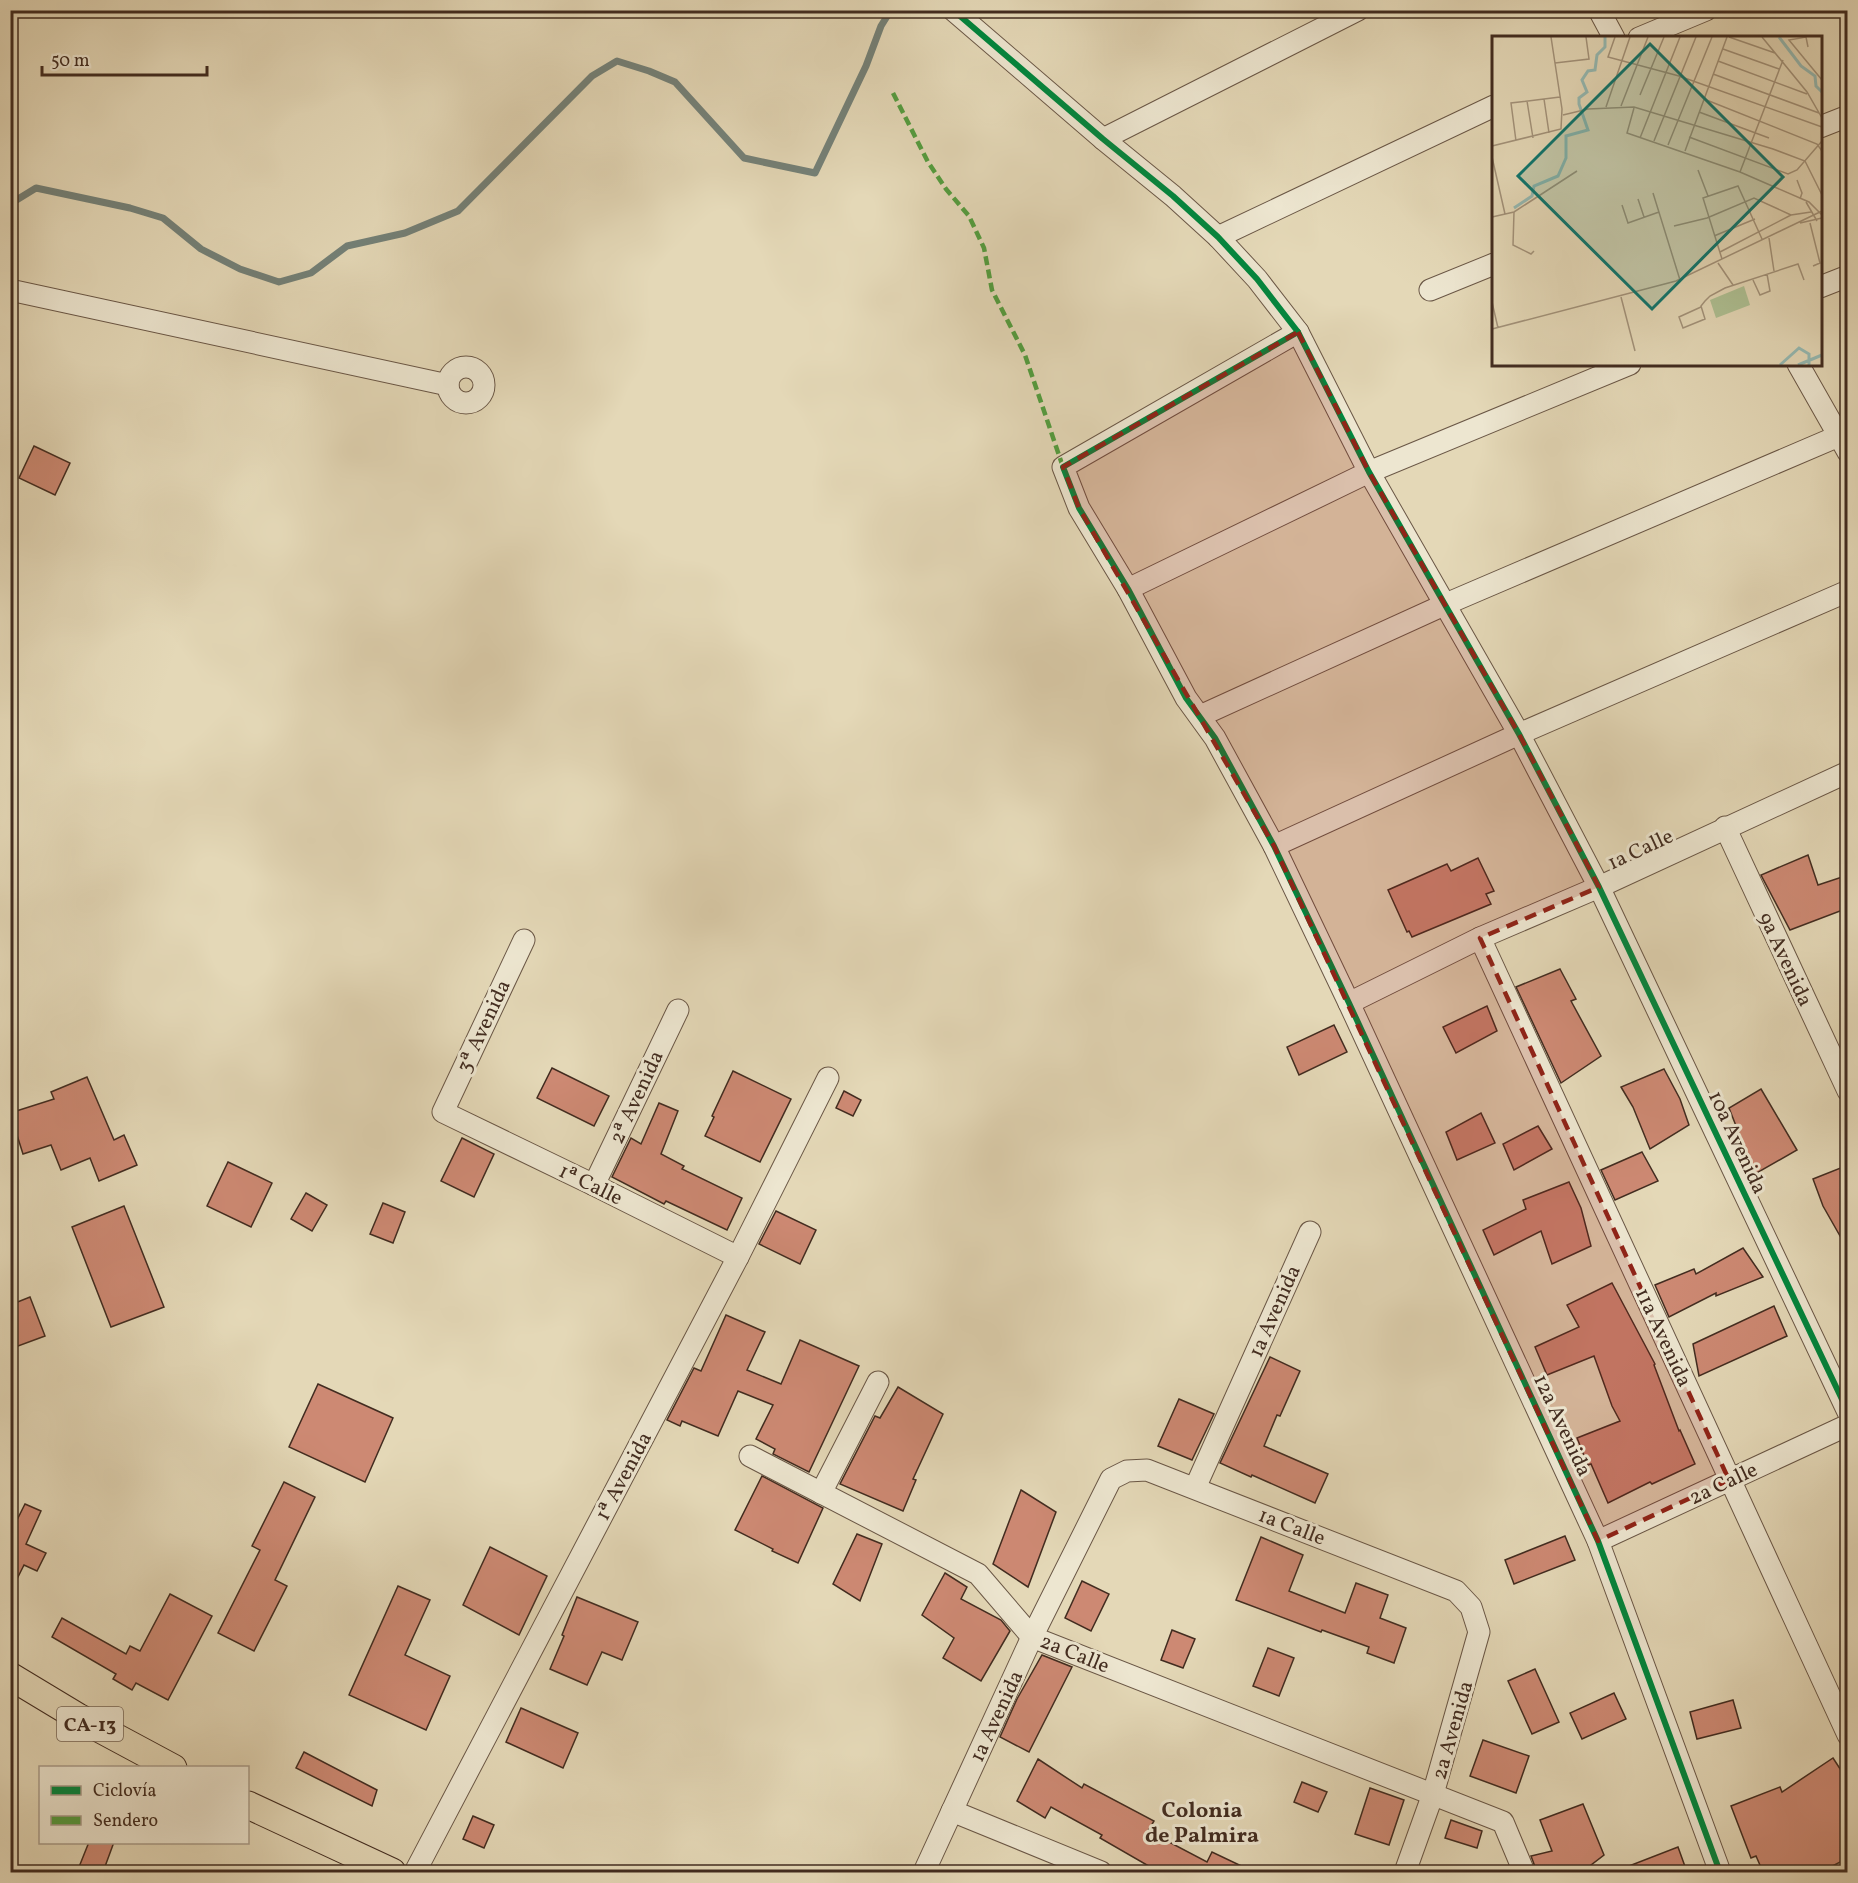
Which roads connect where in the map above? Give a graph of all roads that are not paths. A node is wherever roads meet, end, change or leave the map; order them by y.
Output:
1 (953, 10) edge
2 (1358, 10) edge
3 (1599, 10) edge
4 (1706, 10) edge
5 (1613, 36) edge
6 (1644, 36) edge
7 (1492, 107) edge
8 (1848, 117) edge
9 (1822, 128) edge
10 (1103, 139) junction
11 (1218, 237) junction
12 (1492, 265) edge
13 (1848, 276) edge
14 (1822, 286) edge
15 (10, 290) edge
16 (1430, 290) dead end
17 (1298, 332) junction
18 (1625, 366) edge
19 (1799, 366) edge
20 (448, 385) dead end
21 (1845, 440) edge
22 (1369, 472) junction
23 (1128, 589) junction
24 (1848, 591) edge
25 (1446, 604) junction
26 (1200, 716) junction
27 (1519, 734) junction
28 (1848, 772) edge
29 (1725, 827) junction
30 (1274, 846) junction
31 (1599, 886) junction
32 (1480, 938) junction
33 (524, 940) dead end
34 (1349, 1003) junction
35 (678, 1010) dead end
36 (828, 1078) dead end
37 (1848, 1091) edge
38 (443, 1112) joint
39 (594, 1185) junction
40 (1310, 1232) dead end
41 (738, 1257) junction
42 (878, 1382) dead end
43 (1848, 1412) edge
44 (1848, 1425) edge
45 (750, 1456) dead end
46 (1127, 1471) joint
47 (1730, 1480) junction
48 (1195, 1488) junction
49 (821, 1493) junction
50 (1598, 1541) junction
51 (1456, 1591) joint
52 (1032, 1637) junction
53 (10, 1676) edge
54 (1848, 1735) edge
55 (171, 1766) edge
56 (1433, 1794) junction
57 (249, 1805) edge
58 (952, 1811) junction
59 (392, 1872) edge
60 (415, 1872) edge
61 (924, 1872) edge
62 (1101, 1872) edge
63 (1405, 1872) edge
64 (1524, 1872) edge
65 (1720, 1872) edge

1 - 10 street, 10a Avenida
2 - 10 street
3 - 5 street
4 - 6 street
7 - 11 street
8 - 9 street
10 - 11 street, 10a Avenida
11 - 17 street, 10a Avenida
12 - 16 street
13 - 14 street
15 - 20 street
17 - 22 street, 10a Avenida
17 - 23 street, 12a Avenida
18 - 22 street
19 - 21 street
21 - 25 street
22 - 23 street
22 - 25 street, 10a Avenida
23 - 26 street, 12a Avenida
24 - 27 street
25 - 26 street
25 - 27 street, 10a Avenida
26 - 30 street, 12a Avenida
27 - 30 street
27 - 31 street, 10a Avenida
28 - 29 street, 1a Calle
29 - 31 street, 1a Calle
29 - 37 street, 9a Avenida
30 - 34 street, 12a Avenida
31 - 32 street, 1a Calle
31 - 43 street, 10a Avenida
32 - 34 street, 1a Calle
32 - 47 street, 11a Avenida
33 - 38 street, 3ª Avenida
34 - 50 street, 12a Avenida
35 - 39 street, 2ª Avenida
36 - 41 street, 1ª Avenida
38 - 39 street, 1ª Calle
39 - 41 street, 1ª Calle
40 - 48 street, 1a Avenida
41 - 60 street, 1ª Avenida
42 - 49 street
44 - 47 street, 2a Calle
45 - 49 street, 2a Calle
46 - 48 street, 1a Calle
46 - 52 street, 1a Avenida
47 - 50 street, 2a Calle
47 - 54 street, 11a Avenida
48 - 51 street, 1a Calle
49 - 52 street, 2a Calle
50 - 65 street, 12a Avenida
51 - 56 street, 2a Avenida
52 - 56 street, 2a Calle
52 - 58 street, 1a Avenida
53 - 55 main road, CA-13
56 - 63 street, 2a Avenida
56 - 64 street, 2a Calle
57 - 59 main road
58 - 61 street, 1a Avenida
58 - 62 street

